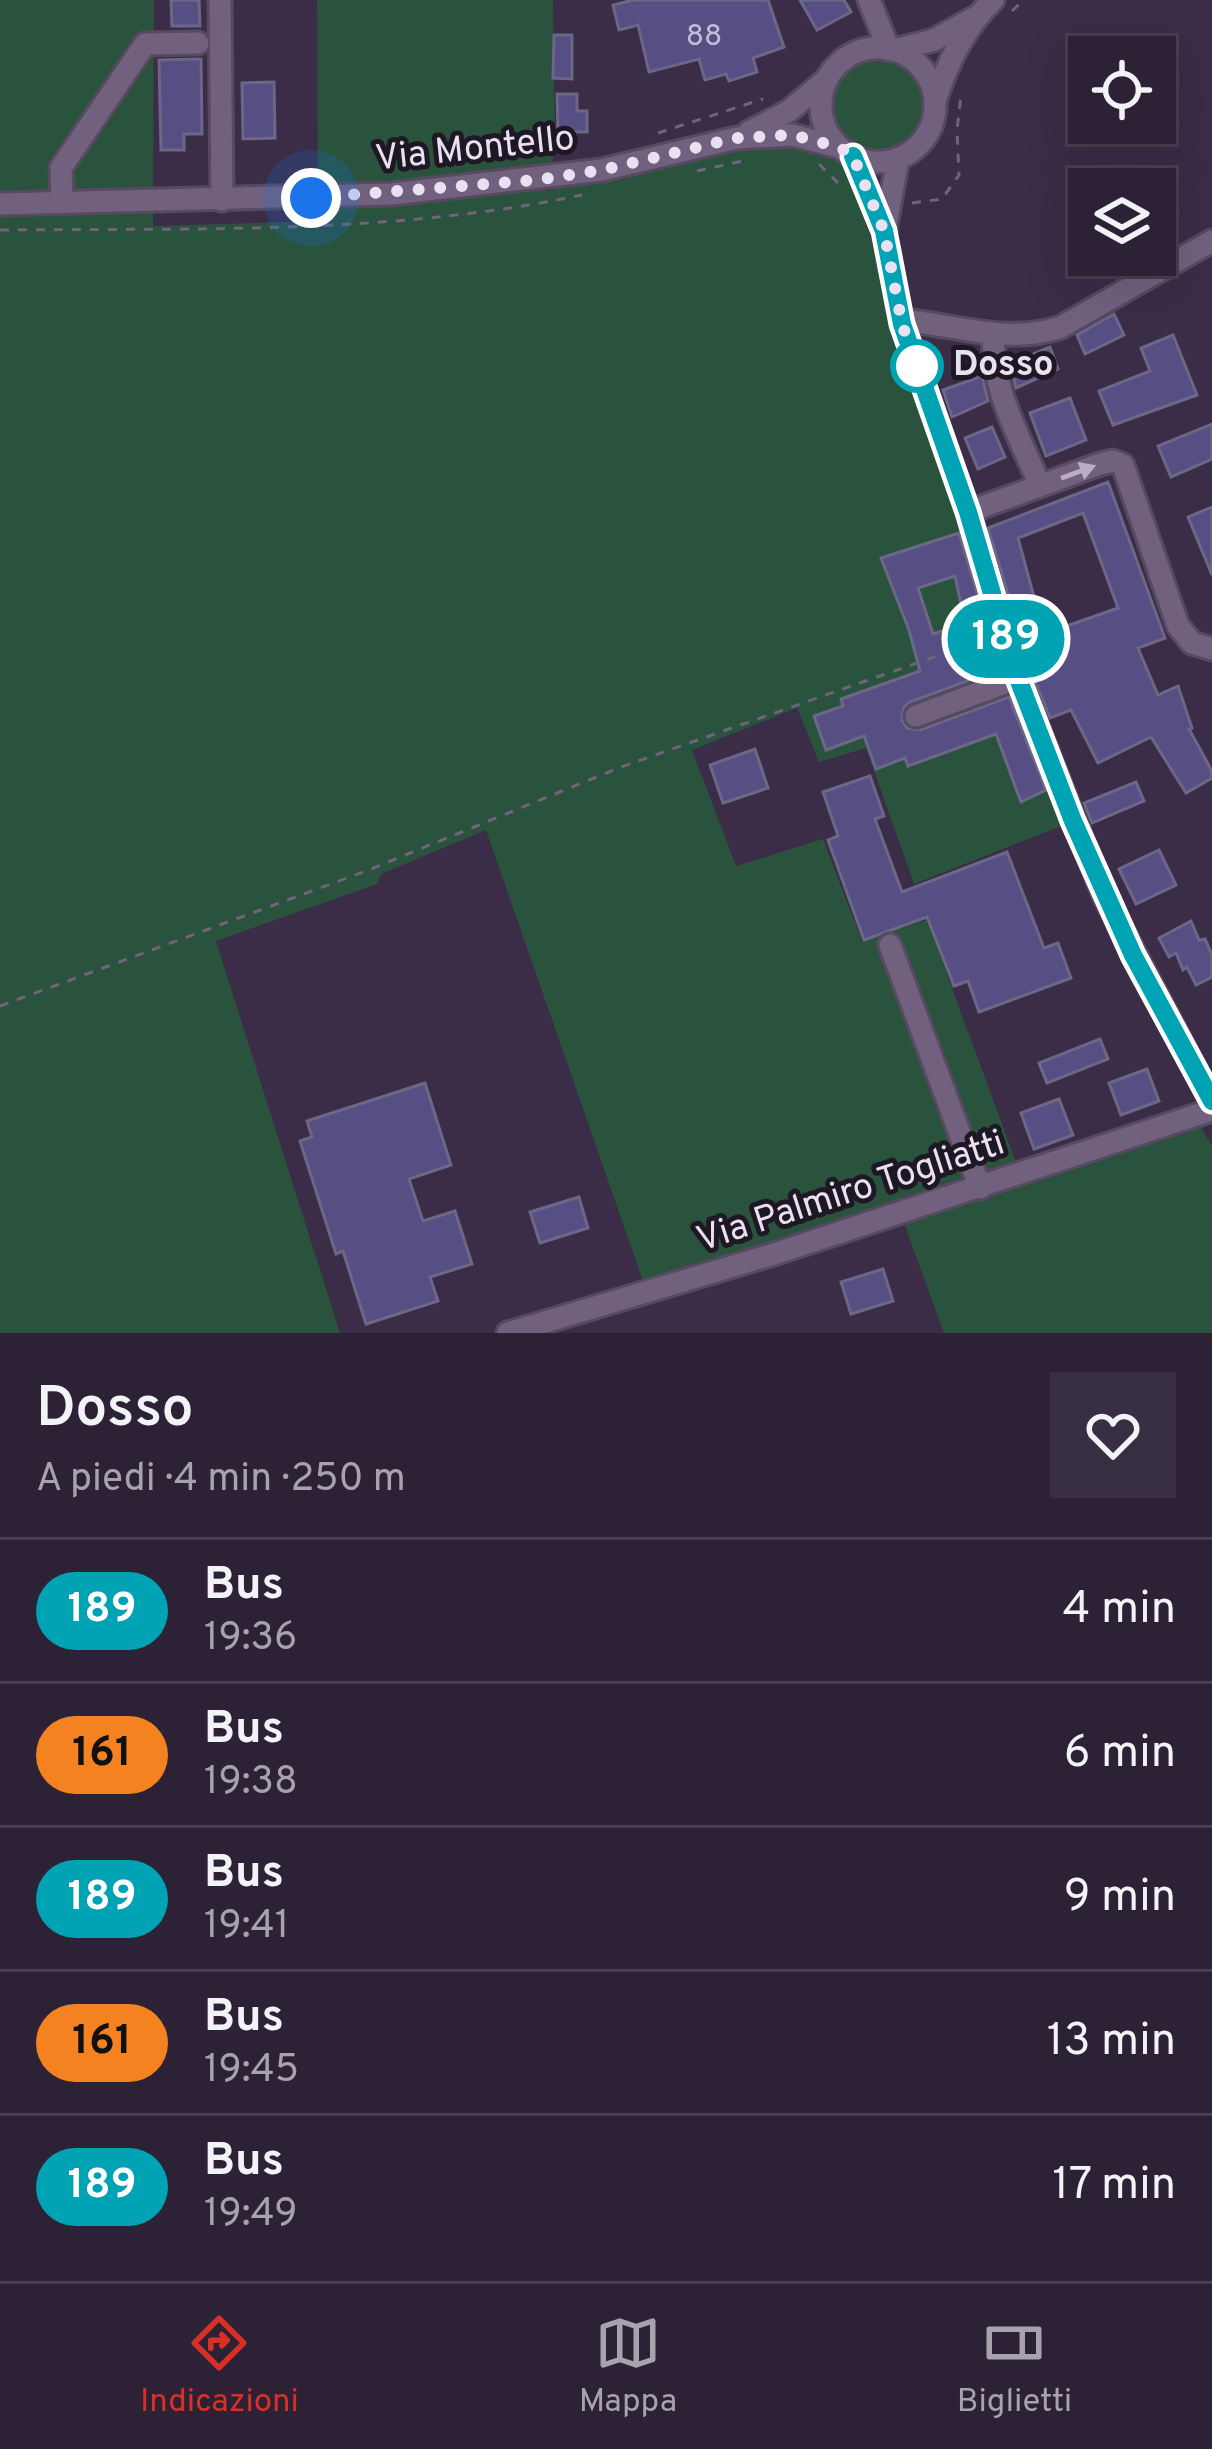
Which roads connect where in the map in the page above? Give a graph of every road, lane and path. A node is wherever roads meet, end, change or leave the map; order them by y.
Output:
1 (220, 0) edge
2 (871, 0) edge
3 (993, 0) edge
4 (975, 17) junction
5 (198, 43) dead end
6 (891, 50) junction
7 (859, 51) junction
8 (827, 78) junction
9 (777, 94) dead end
10 (934, 101) junction
11 (643, 138) dead end
12 (736, 138) junction
13 (846, 152) junction
14 (898, 158) junction
15 (222, 200) junction
16 (62, 202) junction
17 (0, 204) edge
18 (884, 231) junction
19 (1212, 242) edge
20 (902, 324) junction
21 (994, 334) junction
22 (1040, 486) junction
23 (968, 512) junction
24 (1004, 633) junction
25 (1212, 649) edge
26 (1018, 678) junction
27 (916, 716) dead end
28 (890, 945) dead end
29 (0, 1006) edge
30 (1212, 1105) edge
31 (980, 1188) junction
32 (508, 1333) edge

1 - 15 street
2 - 6 street
2 - 7 street
3 - 4 street
4 - 6 street
4 - 10 street
5 - 16 street
6 - 7 street
6 - 10 street
7 - 8 street
8 - 12 street, Via Montello
8 - 13 street
9 - 11 path
10 - 14 street
12 - 13 street, Via Montello
12 - 15 street, Via Montello
13 - 14 street
13 - 18 street
14 - 18 street
15 - 16 street, Via Montello
16 - 17 street, Via Montello
18 - 20 street
19 - 21 street
20 - 21 street
20 - 23 street
21 - 22 street
22 - 23 street
22 -> 25 street
23 - 24 street
24 - 26 street
24 - 29 path
26 - 27 street
26 - 30 street
28 - 31 street
30 - 31 street, Via Palmiro Togliatti
31 - 32 street, Via Palmiro Togliatti

